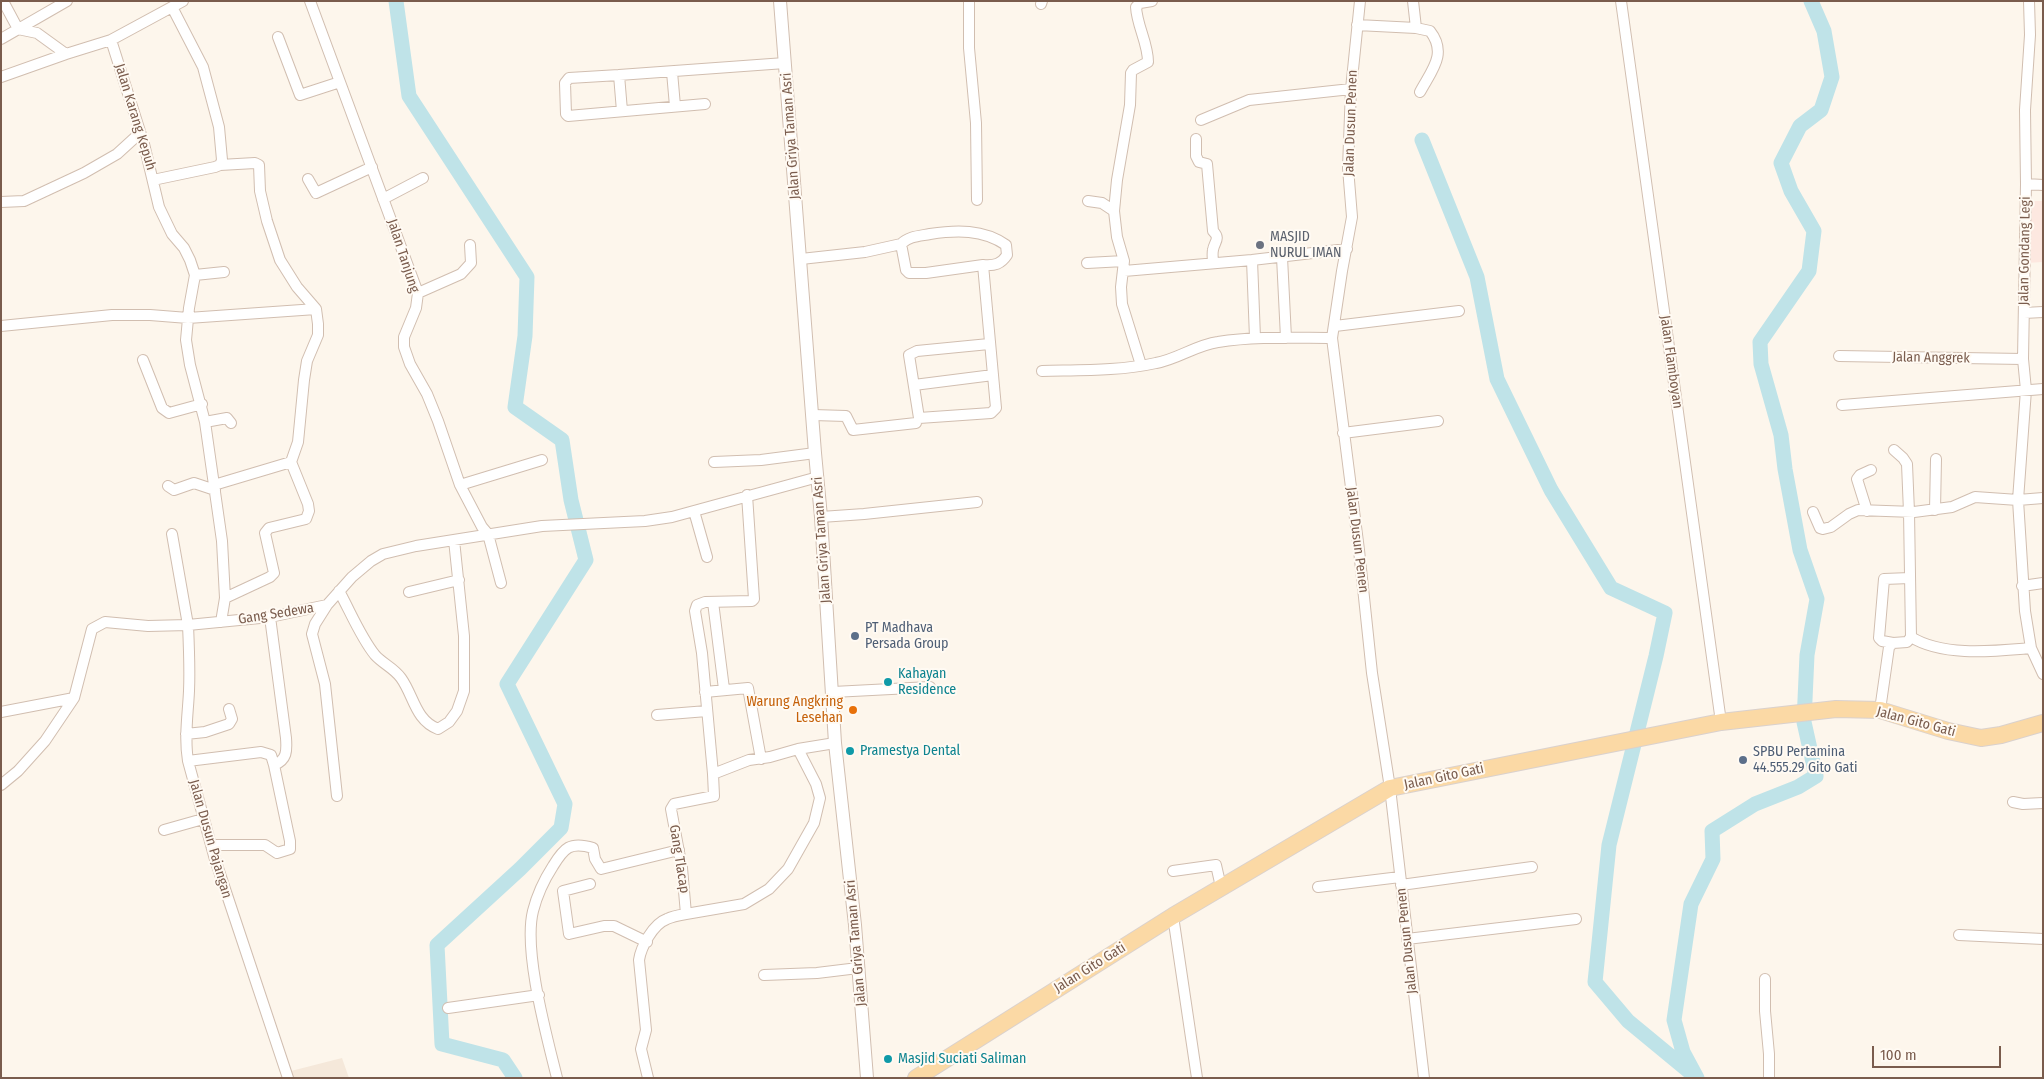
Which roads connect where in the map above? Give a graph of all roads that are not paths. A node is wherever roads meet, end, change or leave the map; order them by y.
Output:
1 (3, 1) edge
2 (67, 1) edge
3 (183, 1) edge
4 (310, 1) edge
5 (780, 1) edge
6 (970, 1) edge
7 (1152, 1) edge
8 (1360, 1) edge
9 (1413, 1) edge
10 (1621, 1) edge
11 (2029, 1) edge
12 (172, 7) junction
13 (1357, 24) junction
14 (1416, 28) junction
15 (18, 29) junction
16 (278, 37) dead end
17 (1, 39) edge
18 (111, 40) junction
19 (66, 54) junction
20 (786, 64) junction
21 (672, 72) junction
22 (619, 76) junction
23 (1, 77) edge
24 (340, 82) junction
25 (1351, 89) junction
26 (1420, 92) dead end
27 (705, 104) dead end
28 (675, 106) junction
29 (622, 111) junction
30 (1201, 120) dead end
31 (140, 133) junction
32 (1196, 139) dead end
33 (220, 165) junction
34 (372, 167) junction
35 (422, 178) dead end
36 (308, 179) dead end
37 (153, 180) junction
38 (2026, 184) junction
39 (2043, 184) edge
40 (383, 198) junction
41 (977, 200) dead end
42 (1088, 201) dead end
43 (1, 202) edge
44 (1114, 211) junction
45 (901, 244) junction
46 (470, 245) dead end
47 (1347, 249) junction
48 (1282, 257) junction
49 (801, 259) junction
50 (1252, 260) junction
51 (1087, 263) dead end
52 (1213, 263) junction
53 (984, 266) junction
54 (1124, 266) junction
55 (224, 272) dead end
56 (195, 275) junction
57 (418, 293) junction
58 (316, 309) junction
59 (1459, 311) dead end
60 (2043, 312) edge
61 (2024, 313) junction
62 (188, 318) junction
63 (1, 326) edge
64 (1335, 326) junction
65 (1255, 338) junction
66 (1286, 338) junction
67 (1332, 338) junction
68 (989, 344) junction
69 (1839, 356) dead end
70 (2023, 359) junction
71 (143, 360) dead end
72 (1141, 365) junction
73 (1042, 371) dead end
74 (993, 375) junction
75 (914, 385) junction
76 (2043, 389) edge
77 (2026, 390) junction
78 (202, 404) junction
79 (1842, 405) dead end
80 (813, 415) junction
81 (1438, 421) dead end
82 (205, 422) junction
83 (231, 423) dead end
84 (916, 423) dead end
85 (1343, 433) junction
86 (1894, 450) dead end
87 (815, 454) junction
88 (1936, 459) dead end
89 (542, 460) dead end
90 (291, 462) junction
91 (714, 462) dead end
92 (1870, 470) dead end
93 (818, 477) junction
94 (460, 484) junction
95 (168, 486) dead end
96 (214, 487) junction
97 (747, 495) junction
98 (2043, 498) edge
99 (2018, 500) junction
100 (977, 502) dead end
101 (1935, 510) junction
102 (694, 511) junction
103 (1868, 511) junction
104 (1813, 512) dead end
105 (1909, 512) junction
106 (821, 517) junction
107 (172, 534) dead end
108 (488, 534) junction
109 (454, 540) junction
110 (706, 557) dead end
111 (1910, 578) junction
112 (459, 580) junction
113 (501, 583) dead end
114 (2043, 583) edge
115 (2022, 586) junction
116 (340, 591) junction
117 (409, 592) dead end
118 (225, 598) junction
119 (713, 602) junction
120 (327, 605) junction
121 (270, 617) junction
122 (221, 622) junction
123 (188, 624) junction
124 (1910, 637) junction
125 (1892, 643) junction
126 (2030, 648) junction
127 (2043, 674) edge
128 (930, 687) dead end
129 (724, 689) junction
130 (705, 692) junction
131 (833, 692) junction
132 (74, 698) junction
133 (229, 709) dead end
134 (1880, 710) junction
135 (707, 711) junction
136 (1, 712) edge
137 (658, 715) dead end
138 (1721, 722) junction
139 (2043, 723) edge
140 (186, 734) junction
141 (835, 743) junction
142 (798, 749) junction
143 (761, 759) junction
144 (188, 761) junction
145 (274, 765) junction
146 (713, 774) junction
147 (1, 785) edge
148 (1390, 788) junction
149 (337, 796) dead end
150 (2013, 802) dead end
151 (2043, 803) edge
152 (203, 818) junction
153 (164, 830) dead end
154 (211, 845) junction
155 (678, 850) junction
156 (1532, 867) dead end
157 (1173, 871) dead end
158 (1400, 881) junction
159 (590, 884) dead end
160 (1221, 887) junction
161 (1318, 887) dead end
162 (686, 914) junction
163 (1173, 916) junction
164 (1576, 919) dead end
165 (1959, 935) dead end
166 (1406, 939) junction
167 (2043, 939) edge
168 (646, 942) junction
169 (858, 968) junction
170 (764, 975) dead end
171 (1765, 979) dead end
172 (539, 995) junction
173 (448, 1008) dead end
174 (288, 1078) edge
175 (557, 1078) edge
176 (648, 1078) edge
177 (867, 1078) edge
178 (916, 1078) edge
179 (1197, 1078) edge
180 (1424, 1078) edge
181 (1769, 1078) edge

1 - 15 street
2 - 15 street
3 - 12 street
4 - 24 street, Jalan Tanjung
5 - 20 street, Jalan Griya Taman Asri
6 - 41 street
7 - 44 street
8 - 13 street, Jalan Dusun Penen
9 - 14 street
10 - 138 street, Jalan Flamboyan
11 - 38 street, Jalan Gondang Legi
12 - 18 street
12 - 33 street
13 - 14 street
13 - 25 street, Jalan Dusun Penen
14 - 26 street
15 - 17 street
15 - 19 street
16 - 24 street
18 - 19 street
18 - 31 street, Jalan Karang Kepuh
19 - 23 street
20 - 21 street
20 - 49 street, Jalan Griya Taman Asri
21 - 22 street
21 - 28 street
22 - 29 street
22 - 29 street
24 - 34 street, Jalan Tanjung
25 - 30 street
25 - 47 street, Jalan Dusun Penen
27 - 28 street
28 - 29 street
31 - 37 street, Jalan Karang Kepuh
31 - 43 street
32 - 52 street
33 - 37 street
33 - 58 street
34 - 36 street
34 - 40 street, Jalan Tanjung
35 - 40 street
37 - 56 street, Jalan Karang Kepuh
38 - 39 street
38 - 61 street, Jalan Gondang Legi
40 - 57 street, Jalan Tanjung
42 - 44 street
44 - 54 street
45 - 49 street
45 - 53 street
45 - 53 street
46 - 57 street
47 - 48 street
47 - 64 street, Jalan Dusun Penen
48 - 50 street
48 - 66 street
49 - 80 street, Jalan Griya Taman Asri
50 - 52 street
50 - 65 street
51 - 54 street
52 - 54 street
53 - 68 street
54 - 72 street
55 - 56 street
56 - 62 street
57 - 94 street, Jalan Tanjung
58 - 62 street
58 - 90 street
59 - 64 street
60 - 61 street
61 - 70 street, Jalan Gondang Legi
62 - 63 street
62 - 78 street
64 - 67 street, Jalan Dusun Penen
65 - 66 street
65 - 72 street
66 - 67 street
67 - 85 street, Jalan Dusun Penen
68 - 74 street
68 - 75 street
69 - 70 street, Jalan Anggrek
70 - 77 street, Jalan Gondang Legi
71 - 78 street
72 - 73 street
74 - 75 street
74 - 75 street
76 - 77 street
77 - 79 street
77 - 99 street, Jalan Gondang Legi
78 - 82 street
80 - 84 street
80 - 87 street, Jalan Griya Taman Asri
81 - 85 street
82 - 83 street
82 - 96 street
85 - 148 street, Jalan Dusun Penen
86 - 105 street
87 - 91 street
87 - 93 street, Jalan Griya Taman Asri
88 - 101 street
89 - 94 street
90 - 96 street
90 - 118 street
92 - 103 street
93 - 97 street, Gang Sedewa
93 - 106 street, Jalan Griya Taman Asri
94 - 108 street, Jalan Tanjung
95 - 96 street
96 - 118 street
97 - 102 street, Gang Sedewa
97 - 119 street
98 - 99 street
99 - 101 street
99 - 115 street, Jalan Gondang Legi
100 - 106 street
101 - 105 street
102 - 108 street, Gang Sedewa
102 - 110 street
103 - 104 street
103 - 105 street
105 - 111 street
106 - 131 street, Jalan Griya Taman Asri
107 - 123 street, Jalan Dusun Pajangan
108 - 109 street, Gang Sedewa
108 - 113 street, Jalan Tanjung
109 - 112 street
109 - 116 street, Gang Sedewa
111 - 124 street
111 - 125 street
112 - 116 street
112 - 117 street
114 - 115 street
115 - 126 street, Jalan Gondang Legi
116 - 120 street, Gang Sedewa
118 - 122 street
119 - 129 street
119 - 130 street
120 - 121 street, Gang Sedewa
120 - 149 street
121 - 122 street, Gang Sedewa
121 - 145 street
122 - 123 street
123 - 132 street
123 - 140 street, Jalan Dusun Pajangan
124 - 125 street
124 - 126 street
125 - 134 street
126 - 127 street, Jalan Gondang Legi
128 - 131 street
129 - 130 street
129 - 143 street
130 - 135 street
131 - 141 street, Jalan Griya Taman Asri
132 - 136 street
132 - 147 street
133 - 140 street
134 - 138 main road, Jalan Gito Gati
134 - 139 main road, Jalan Gito Gati
135 - 137 street
135 - 146 street
138 - 148 main road, Jalan Gito Gati
140 - 144 street, Jalan Dusun Pajangan
141 - 142 street
141 - 169 street, Jalan Griya Taman Asri
142 - 143 street
142 - 162 street
143 - 146 street
144 - 145 street
144 - 152 street, Jalan Dusun Pajangan
145 - 154 street
146 - 155 street, Gang Tlacap
148 - 158 street, Jalan Dusun Penen
148 - 160 main road, Jalan Gito Gati
150 - 151 street
152 - 153 street
152 - 154 street, Jalan Dusun Pajangan
154 - 174 street, Jalan Dusun Pajangan
155 - 162 street, Gang Tlacap
155 - 172 street
156 - 158 street
157 - 160 street
158 - 161 street
158 - 166 street, Jalan Dusun Penen
159 - 168 street
160 - 163 main road, Jalan Gito Gati
162 - 168 street, Gang Tlacap
163 - 178 main road, Jalan Gito Gati
163 - 179 street
164 - 166 street
165 - 167 street
166 - 180 street, Jalan Dusun Penen
168 - 176 street, Gang Tlacap
169 - 170 street
169 - 177 street, Jalan Griya Taman Asri
171 - 181 street
172 - 173 street
172 - 175 street

